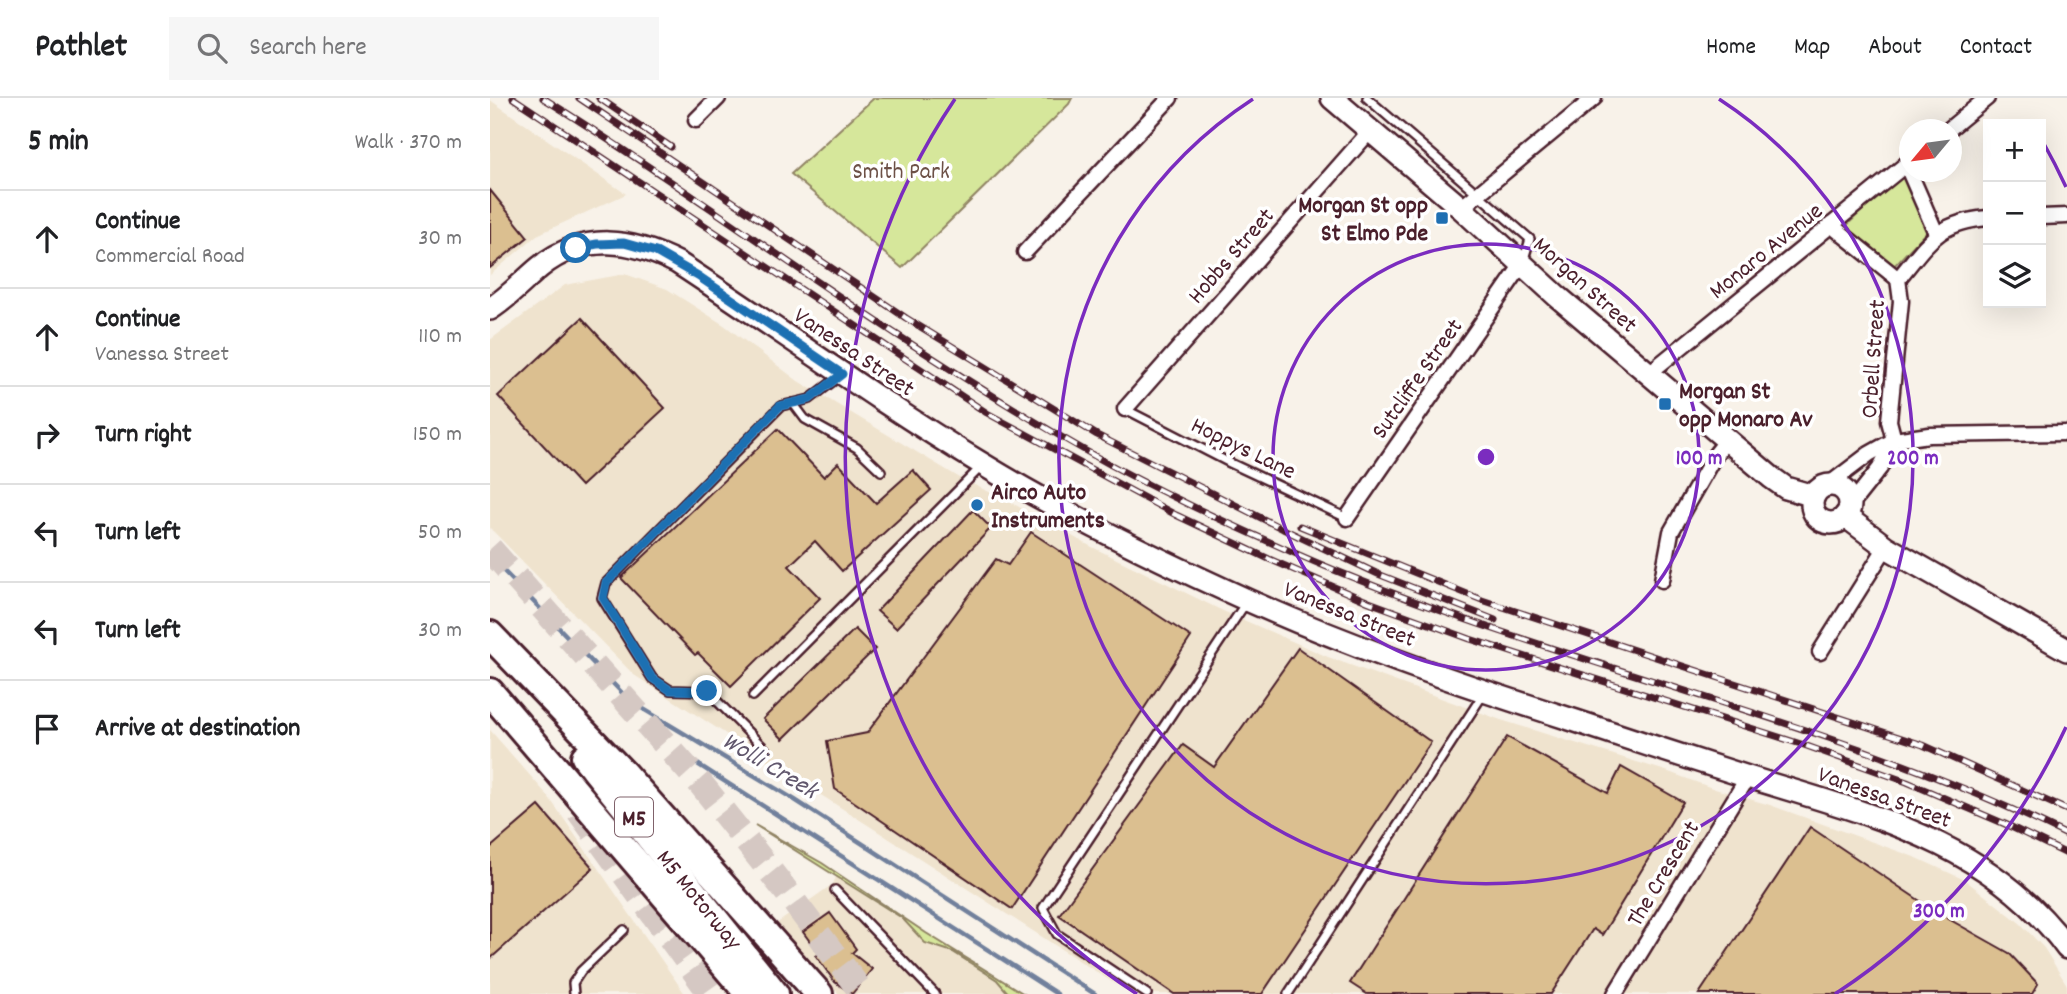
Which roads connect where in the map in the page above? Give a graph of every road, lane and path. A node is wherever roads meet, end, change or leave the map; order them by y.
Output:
1 (717, 98) edge
2 (1170, 98) edge
3 (1332, 98) edge
4 (1367, 98) edge
5 (1594, 98) edge
6 (1987, 98) edge
7 (1961, 119) edge
8 (696, 120) dead end
9 (1370, 131) junction
10 (1899, 169) edge
11 (1916, 182) edge
12 (1479, 193) junction
13 (1461, 208) junction
14 (2067, 216) edge
15 (2046, 217) edge
16 (1983, 219) edge
17 (1831, 225) junction
18 (1936, 233) junction
19 (1025, 252) dead end
20 (1523, 263) junction
21 (1898, 279) junction
22 (490, 309) edge
23 (842, 374) junction
24 (1648, 374) junction
25 (793, 403) junction
26 (1125, 409) joint
27 (2067, 433) edge
28 (1727, 440) junction
29 (1894, 440) junction
30 (983, 465) junction
31 (881, 471) dead end
32 (1821, 491) junction
33 (1847, 512) junction
34 (1347, 518) joint
35 (1886, 547) junction
36 (1662, 580) dead end
37 (1247, 600) junction
38 (490, 635) edge
39 (490, 643) edge
40 (2067, 650) edge
41 (1820, 652) dead end
42 (490, 692) edge
43 (1485, 692) junction
44 (753, 696) dead end
45 (765, 749) dead end
46 (1748, 777) junction
47 (577, 795) junction
48 (835, 890) dead end
49 (624, 930) dead end
50 (2067, 948) edge
51 (574, 994) edge
52 (733, 994) edge
53 (749, 994) edge
54 (775, 994) edge
55 (819, 994) edge
56 (934, 994) edge
57 (1147, 994) edge
58 (1288, 994) edge
59 (1615, 994) edge

1 - 8 street
2 - 19 street
3 - 9 main road, Morgan Street
4 - 12 lane
5 - 12 street
6 - 7 street
9 - 13 main road, Morgan Street
9 - 26 street, Hobbs Street
10 - 17 street, Monaro Avenue
11 - 18 street
12 - 13 street
12 - 20 lane
13 - 20 main road, Morgan Street
14 - 15 street
16 - 18 street
17 - 21 street, Orbell Street
17 - 24 street, Monaro Avenue
18 - 21 street, Orbell Street
20 - 24 main road, Morgan Street
20 - 34 street, Sutcliffe Street
21 - 29 street, Orbell Street
22 - 23 main road, Vanessa Street
23 - 25 lane
23 - 30 main road, Vanessa Street
24 - 28 main road, Morgan Street
25 - 31 lane
25 - 45 lane
26 - 34 lane, Hoppys Lane
27 - 29 street
28 - 32 main road, Morgan Street
28 - 36 street
29 - 32 street, Orbell Street
29 - 33 street, Orbell Street
30 - 37 main road, Vanessa Street
30 - 44 lane
32 - 33 main road
32 - 33 main road
33 - 35 main road
35 - 40 main road
35 - 41 street
37 - 43 main road, Vanessa Street
37 - 57 lane
38 - 55 highway
39 - 54 highway, M5 Motorway / M5
42 - 47 highway, M5 Motorway / M5
43 - 46 main road, Vanessa Street
43 - 58 lane
46 - 50 main road, Vanessa Street
46 - 59 street, The Crescent
47 - 52 highway
47 - 53 highway, M5 Motorway / M5
48 - 56 lane
49 - 51 lane

